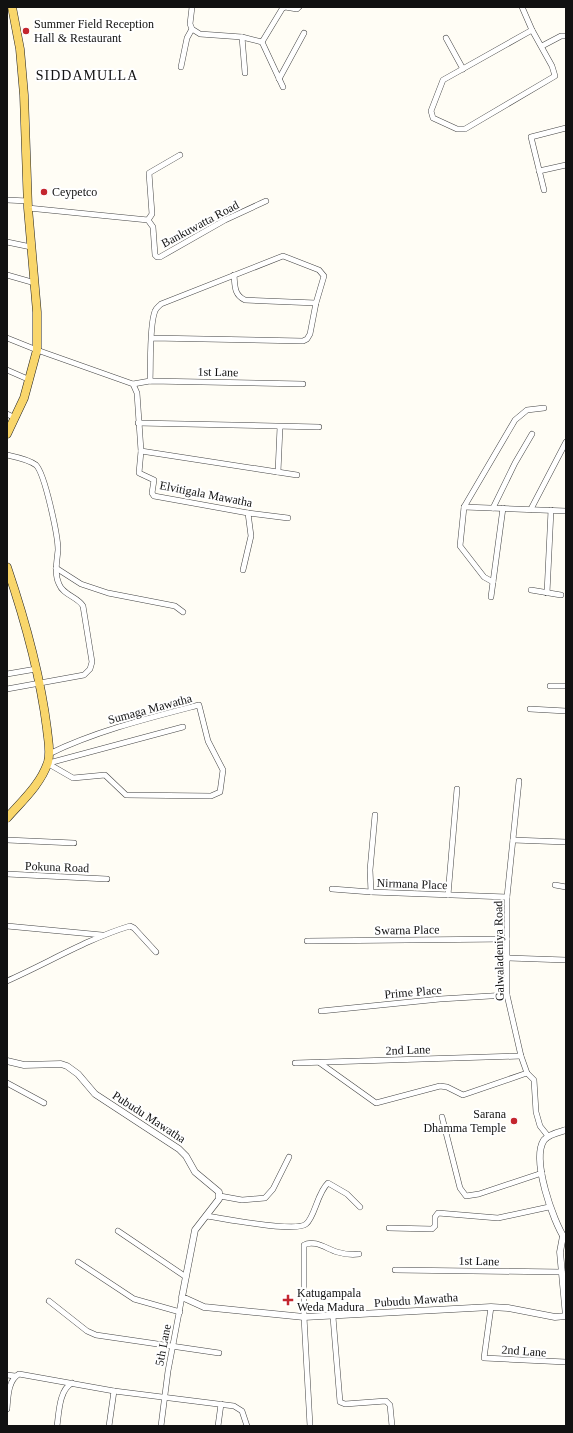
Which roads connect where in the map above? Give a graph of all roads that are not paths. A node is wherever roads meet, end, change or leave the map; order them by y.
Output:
1 (12, 7) edge
2 (192, 7) edge
3 (299, 7) edge
4 (522, 7) edge
5 (192, 29) junction
6 (532, 30) junction
7 (304, 33) dead end
8 (566, 36) edge
9 (242, 37) junction
10 (446, 38) dead end
11 (262, 42) junction
12 (542, 46) junction
13 (181, 67) dead end
14 (463, 69) junction
15 (245, 72) dead end
16 (279, 79) junction
17 (283, 87) dead end
18 (566, 128) edge
19 (180, 155) dead end
20 (566, 165) edge
21 (539, 171) junction
22 (544, 190) dead end
23 (7, 200) edge
24 (266, 201) dead end
25 (28, 205) junction
26 (148, 220) junction
27 (7, 242) edge
28 (31, 247) junction
29 (7, 275) edge
30 (234, 275) junction
31 (35, 282) junction
32 (316, 303) junction
33 (7, 338) edge
34 (152, 338) junction
35 (36, 350) junction
36 (7, 370) edge
37 (30, 380) junction
38 (150, 381) junction
39 (133, 384) junction
40 (303, 384) dead end
41 (544, 408) dead end
42 (11, 416) edge
43 (138, 423) junction
44 (280, 427) junction
45 (319, 427) dead end
46 (7, 434) edge
47 (532, 434) dead end
48 (566, 442) edge
49 (141, 451) junction
50 (7, 455) edge
51 (278, 472) junction
52 (297, 475) dead end
53 (464, 507) junction
54 (493, 508) junction
55 (503, 508) junction
56 (531, 509) junction
57 (551, 510) junction
58 (566, 510) edge
59 (248, 513) junction
60 (288, 518) dead end
61 (7, 567) edge
62 (56, 568) junction
63 (243, 570) dead end
64 (493, 582) junction
65 (531, 590) dead end
66 (547, 593) junction
67 (561, 595) dead end
68 (490, 597) dead end
69 (183, 612) dead end
70 (36, 669) junction
71 (7, 674) edge
72 (39, 683) junction
73 (550, 686) dead end
74 (566, 686) edge
75 (7, 689) edge
76 (530, 709) dead end
77 (566, 711) edge
78 (182, 727) dead end
79 (49, 754) junction
80 (48, 763) junction
81 (519, 781) dead end
82 (457, 789) dead end
83 (375, 815) dead end
84 (7, 818) edge
85 (7, 840) edge
86 (513, 840) junction
87 (566, 842) edge
88 (74, 844) dead end
89 (7, 874) edge
90 (107, 879) dead end
91 (555, 885) dead end
92 (566, 887) edge
93 (332, 889) dead end
94 (371, 892) junction
95 (448, 895) junction
96 (507, 897) junction
97 (7, 926) edge
98 (102, 935) junction
99 (507, 939) junction
100 (307, 941) dead end
101 (156, 952) dead end
102 (507, 958) junction
103 (566, 960) edge
104 (7, 982) edge
105 (507, 995) junction
106 (321, 1011) dead end
107 (521, 1056) junction
108 (7, 1061) edge
109 (295, 1064) dead end
110 (320, 1064) junction
111 (527, 1073) junction
112 (7, 1083) edge
113 (44, 1102) dead end
114 (442, 1117) dead end
115 (566, 1130) edge
116 (548, 1136) junction
117 (289, 1157) dead end
118 (542, 1173) junction
119 (220, 1196) junction
120 (360, 1207) dead end
121 (549, 1207) junction
122 (206, 1216) junction
123 (389, 1228) dead end
124 (118, 1231) dead end
125 (565, 1238) edge
126 (359, 1254) dead end
127 (78, 1262) dead end
128 (395, 1270) dead end
129 (562, 1272) junction
130 (186, 1277) junction
131 (182, 1297) junction
132 (49, 1301) dead end
133 (491, 1307) junction
134 (180, 1312) junction
135 (304, 1317) junction
136 (332, 1317) junction
137 (566, 1317) edge
138 (173, 1347) junction
139 (219, 1353) dead end
140 (566, 1362) edge
141 (7, 1375) edge
142 (15, 1376) junction
143 (73, 1383) junction
144 (114, 1391) junction
145 (165, 1396) junction
146 (221, 1404) junction
147 (7, 1409) edge
148 (57, 1426) edge
149 (109, 1426) edge
150 (161, 1426) edge
151 (218, 1426) edge
152 (247, 1426) edge
153 (310, 1426) edge
154 (392, 1426) edge

1 - 25 main road
2 - 5 street
3 - 11 street
4 - 6 street
5 - 9 street
5 - 13 street
6 - 12 street
6 - 14 street
7 - 16 street
8 - 12 street
9 - 11 street
9 - 15 street
10 - 14 street
11 - 16 street
12 - 14 street
16 - 17 street
18 - 21 street
19 - 26 street
20 - 21 street
21 - 22 street
23 - 25 street
24 - 26 street, Bankuwatta Road
25 - 26 street
25 - 28 main road
27 - 28 street
28 - 31 main road
29 - 31 street
30 - 32 street
30 - 32 street
30 - 34 street
31 - 35 main road
32 - 34 street
33 - 35 street
34 - 38 street
35 - 37 main road
35 - 39 street
36 - 37 street
37 - 42 main road
38 - 39 street, 1st Lane
38 - 40 street, 1st Lane
39 - 43 street, Elvitigala Mawatha
41 - 53 street
42 - 46 main road
43 - 44 street
43 - 49 street, Elvitigala Mawatha
44 - 45 street
44 - 51 street
47 - 54 street
48 - 56 street
49 - 51 street
49 - 59 street, Elvitigala Mawatha
50 - 62 street
51 - 52 street
53 - 54 street
53 - 64 street
54 - 55 street
55 - 56 street
55 - 64 street
56 - 57 street
57 - 58 street
57 - 66 street
59 - 60 street, Elvitigala Mawatha
59 - 63 street
61 - 70 main road
62 - 69 street
62 - 72 street
64 - 68 street
65 - 66 street
66 - 67 street
70 - 71 street
70 - 72 main road
72 - 75 street
72 - 79 main road
73 - 74 street
76 - 77 street
78 - 80 street
79 - 80 main road
79 - 80 street, Sumaga Mawatha
80 - 84 main road
81 - 86 street, Galwaladeniya Road
82 - 95 street
83 - 94 street, Nirmana Place
85 - 88 street
86 - 87 street
86 - 96 street, Galwaladeniya Road
89 - 90 street, Pokuna Road
91 - 92 street
93 - 94 street
94 - 95 street, Nirmana Place
95 - 96 street, Nirmana Place
96 - 99 street, Galwaladeniya Road
97 - 98 street
98 - 101 street
98 - 104 street
99 - 100 street, Swarna Place
99 - 102 street, Galwaladeniya Road
102 - 103 street
102 - 105 street, Galwaladeniya Road
105 - 106 street, Prime Place
105 - 107 street, Galwaladeniya Road
107 - 110 street, 2nd Lane
107 - 111 street, Galwaladeniya Road
108 - 119 street, Pubudu Mawatha
109 - 110 street, 2nd Lane
110 - 111 street
111 - 116 street, Galwaladeniya Road
112 - 113 street
114 - 118 street
115 - 116 street
116 - 118 street
117 - 119 street
118 - 121 street
119 - 122 street
120 - 122 street
121 - 123 street
121 - 125 street
122 - 130 street
124 - 130 street
125 - 129 street, Pubudu Mawatha
126 - 135 street
127 - 134 street
128 - 129 street, 1st Lane
129 - 137 street, Pubudu Mawatha
130 - 131 street
131 - 134 street, 5th Lane
131 - 135 street, Pubudu Mawatha
132 - 138 street
133 - 136 street, Pubudu Mawatha
133 - 137 street, Pubudu Mawatha
133 - 140 street, 2nd Lane
134 - 138 street, 5th Lane
135 - 136 street, Pubudu Mawatha
135 - 153 street
136 - 154 street
138 - 139 street
138 - 145 street, 5th Lane
141 - 142 street
142 - 143 street
142 - 147 street
143 - 144 street
143 - 148 street
144 - 145 street
144 - 149 street
145 - 146 street
145 - 150 street, 5th Lane
146 - 151 street
146 - 152 street

